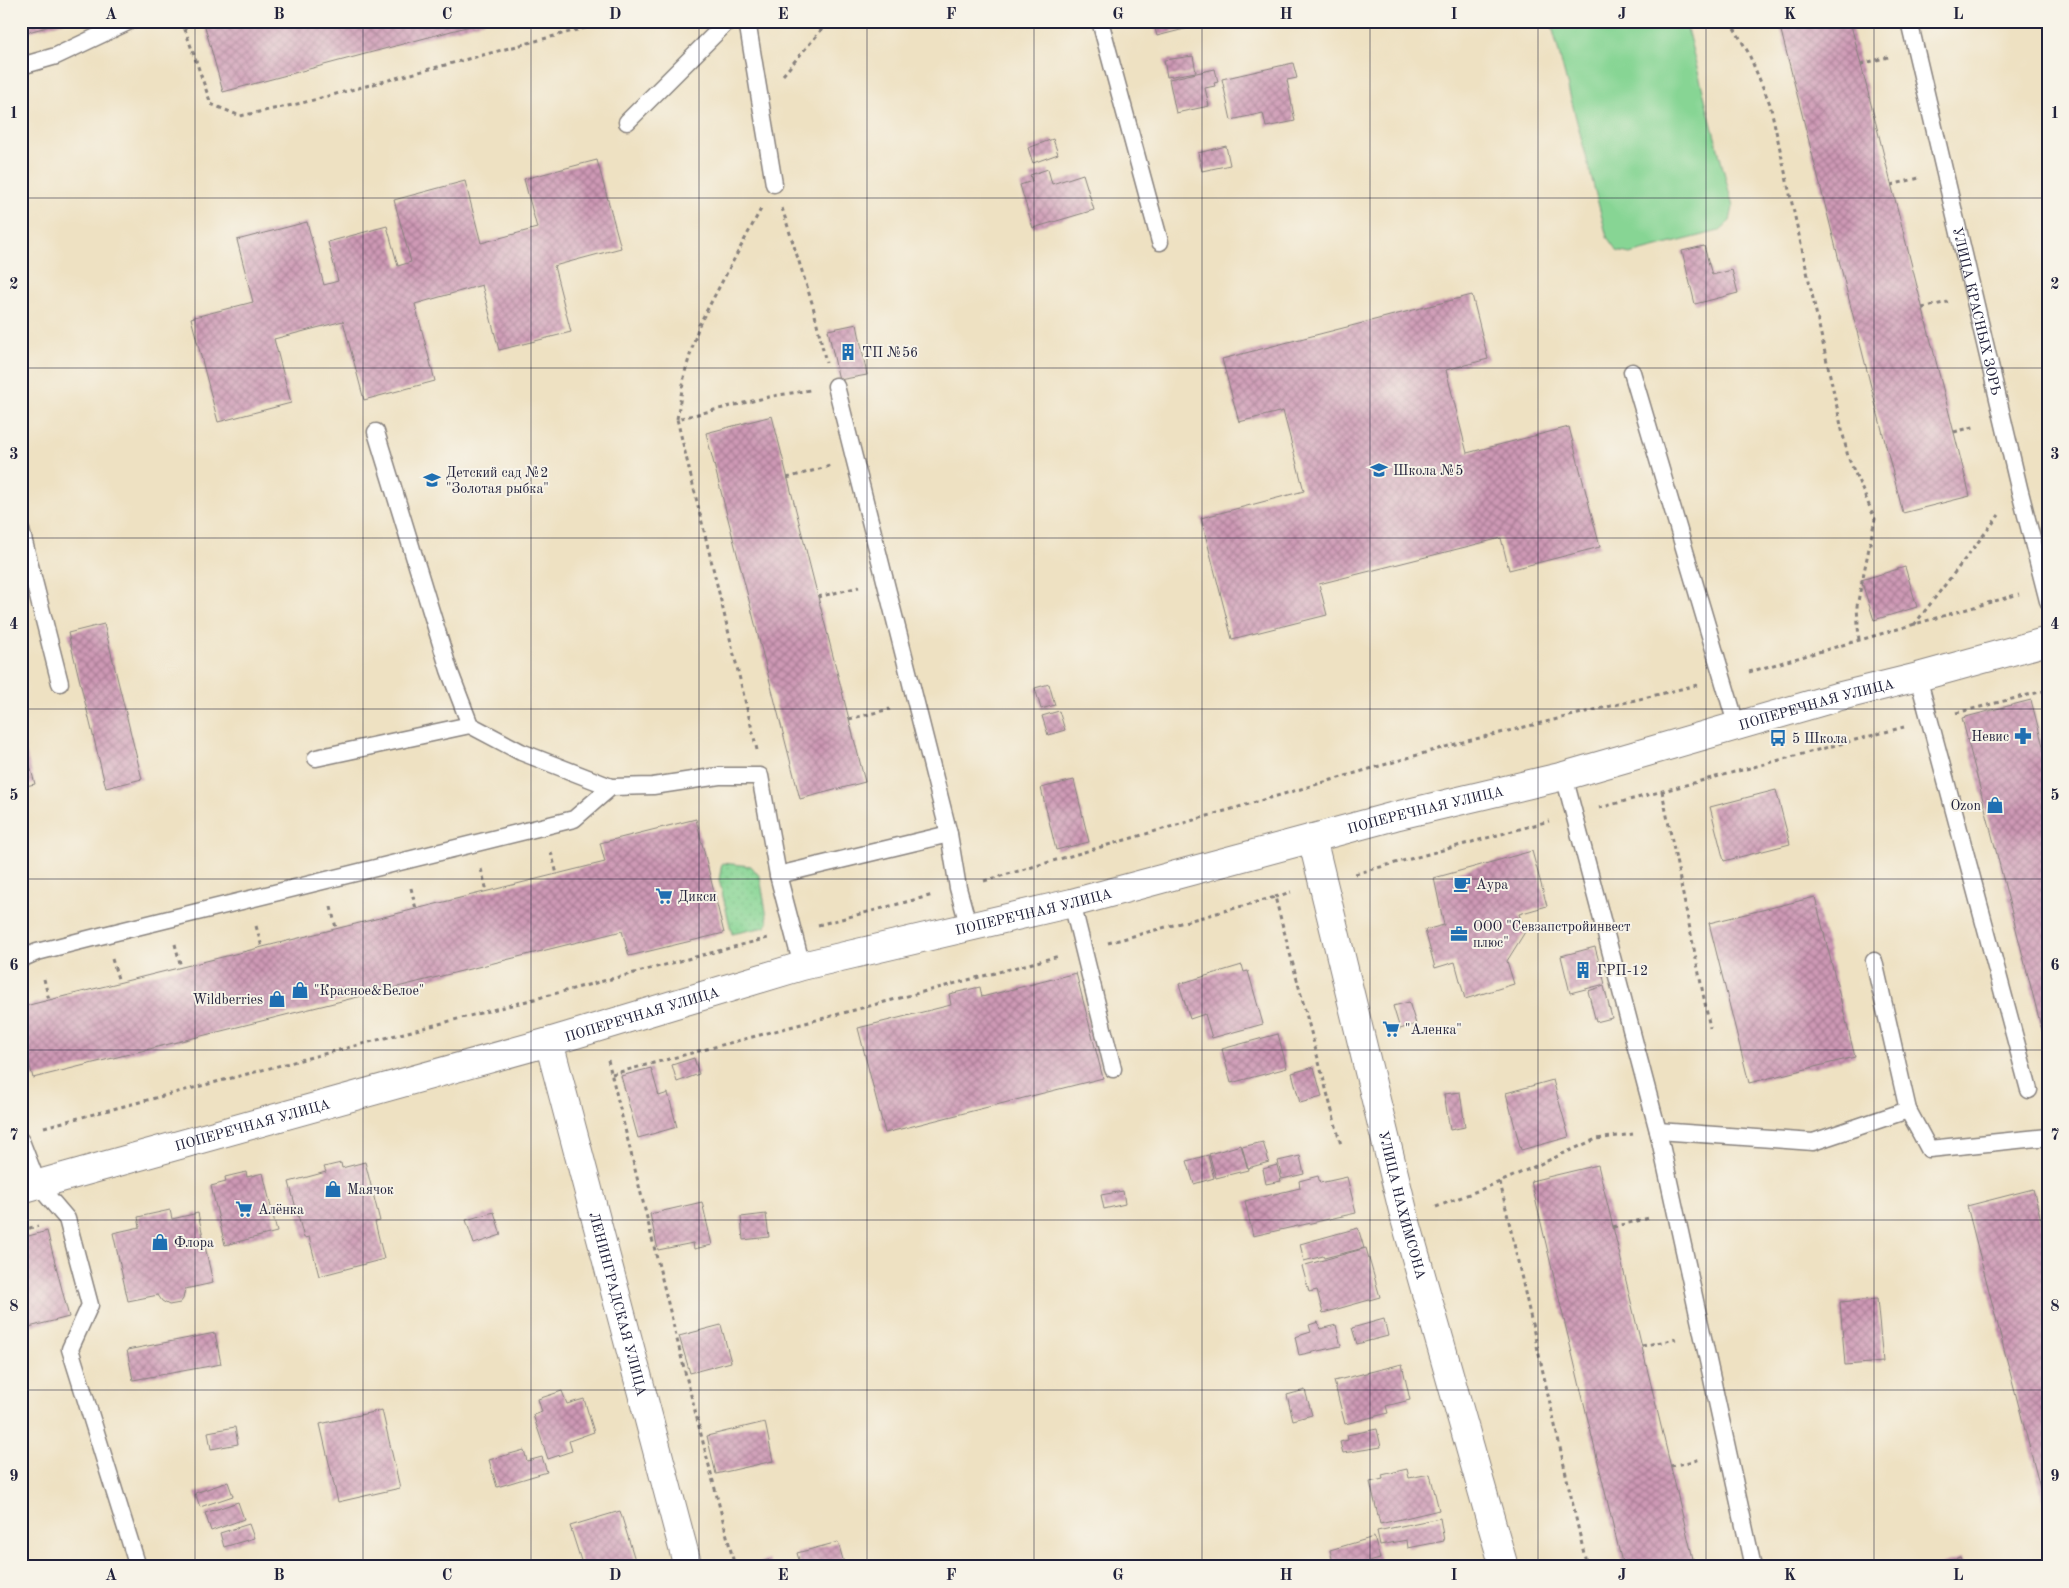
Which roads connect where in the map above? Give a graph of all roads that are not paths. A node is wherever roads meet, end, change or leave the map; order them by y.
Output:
1 (130, 21) edge
2 (728, 21) edge
3 (748, 21) edge
4 (1100, 21) edge
5 (1909, 21) edge
6 (21, 66) edge
7 (627, 122) dead end
8 (774, 184) road end
9 (1160, 242) dead end
10 (1632, 372) dead end
11 (836, 386) road end
12 (376, 432) dead end
13 (21, 530) edge
14 (2046, 594) edge
15 (2048, 641) edge
16 (1918, 677) junction
17 (60, 683) dead end
18 (470, 725) junction
19 (1737, 726) junction
20 (316, 758) dead end
21 (1564, 776) junction
22 (611, 787) junction
23 (949, 834) junction
24 (1312, 838) junction
25 (778, 875) junction
26 (1072, 903) junction
27 (969, 928) junction
28 (21, 958) edge
29 (1874, 961) dead end
30 (802, 966) junction
31 (549, 1042) junction
32 (1113, 1069) dead end
33 (2028, 1090) dead end
34 (1908, 1110) junction
35 (1658, 1131) junction
36 (2048, 1137) edge
37 (21, 1141) edge
38 (30, 1187) edge
39 (138, 1567) edge
40 (688, 1567) edge
41 (1504, 1567) edge
42 (1753, 1567) edge

1 - 6 lane
2 - 7 lane
3 - 8 lane
4 - 9 lane
5 - 14 lane, УЛИЦА КРАСНЫХ ЗОРЬ
10 - 19 lane
11 - 23 lane
12 - 18 lane
13 - 17 lane
15 - 16 main road, ПОПЕРЕЧНАЯ УЛИЦА
16 - 19 main road, ПОПЕРЕЧНАЯ УЛИЦА
16 - 33 lane
18 - 20 lane
18 - 22 lane
19 - 21 main road, ПОПЕРЕЧНАЯ УЛИЦА
21 - 24 main road, ПОПЕРЕЧНАЯ УЛИЦА
21 - 35 lane
22 - 25 lane
22 - 28 lane
23 - 25 lane
23 - 27 lane
24 - 26 main road, ПОПЕРЕЧНАЯ УЛИЦА
24 - 41 main road, УЛИЦА НАХИМСОНА
25 - 30 lane
26 - 27 main road, ПОПЕРЕЧНАЯ УЛИЦА
26 - 32 lane
27 - 30 main road, ПОПЕРЕЧНАЯ УЛИЦА
29 - 34 lane
30 - 31 main road, ПОПЕРЕЧНАЯ УЛИЦА
31 - 38 main road, ПОПЕРЕЧНАЯ УЛИЦА
31 - 40 main road, ЛЕНИНГРАДСКАЯ УЛИЦА
34 - 35 lane
34 - 36 lane
35 - 42 lane
37 - 38 lane
38 - 39 lane

